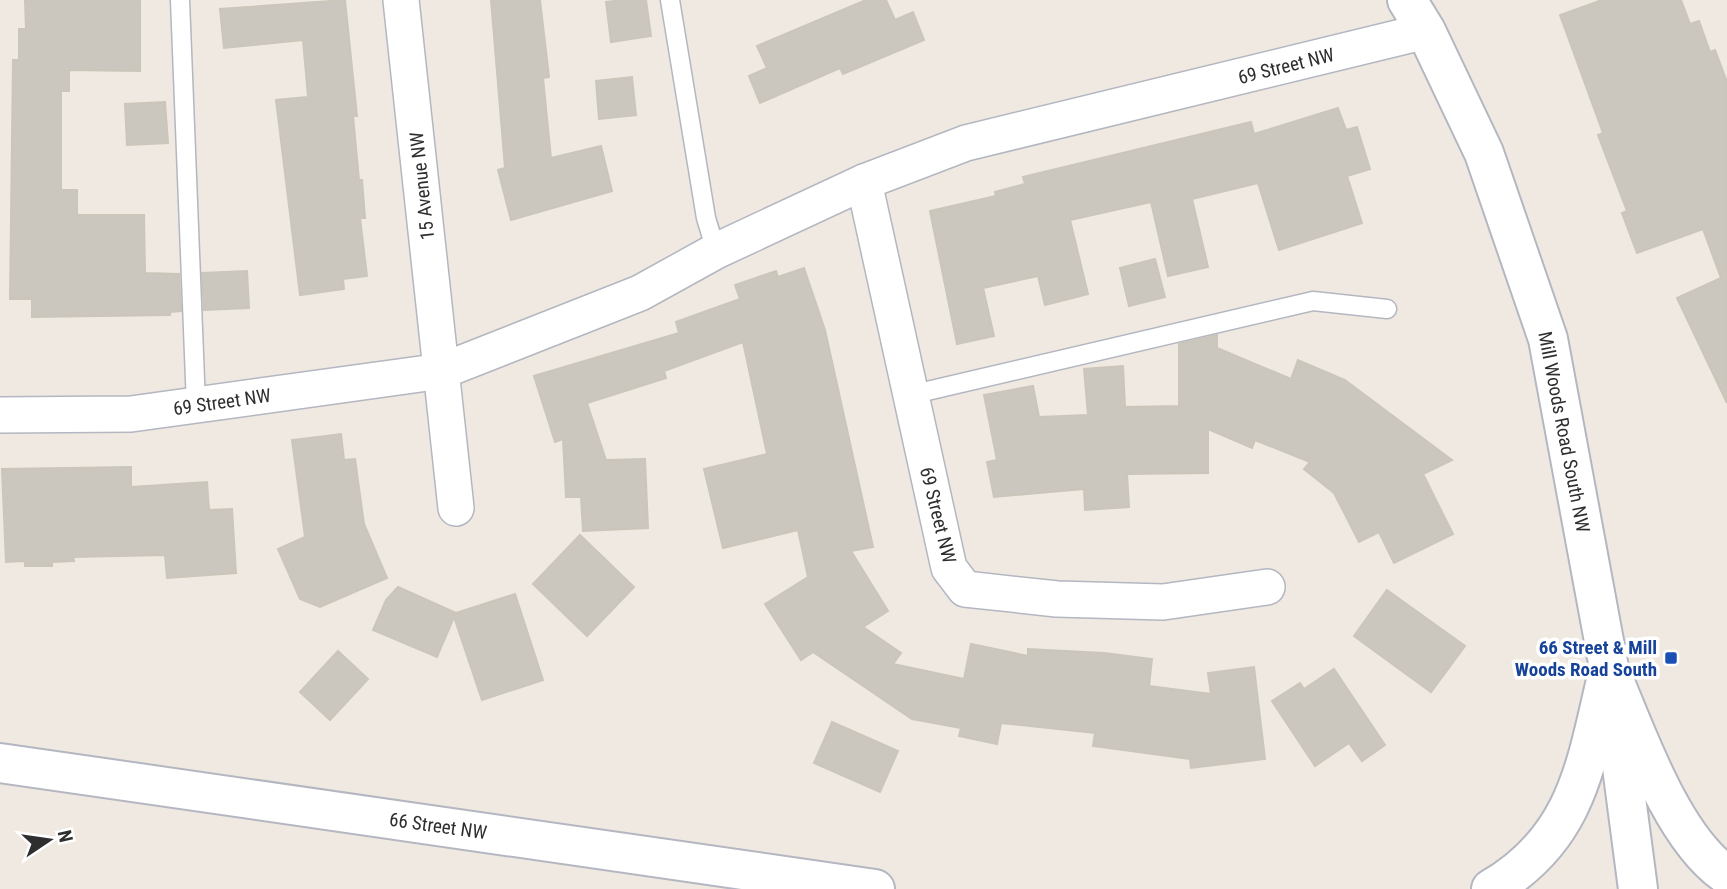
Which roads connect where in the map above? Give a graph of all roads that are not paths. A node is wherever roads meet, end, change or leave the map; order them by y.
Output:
1 (180, 0) edge
2 (401, 0) edge
3 (670, 0) edge
4 (1417, 16) edge
5 (864, 182) junction
6 (716, 251) junction
7 (1387, 309) dead end
8 (442, 371) junction
9 (910, 395) junction
10 (196, 405) junction
11 (0, 415) edge
12 (456, 508) dead end
13 (1267, 587) dead end
14 (1609, 668) junction
15 (0, 763) edge
16 (1727, 875) edge
17 (875, 889) edge
18 (1490, 889) edge
19 (1637, 889) edge

1 - 10 lane
2 - 8 street, 15 Avenue NW
3 - 6 lane
4 - 5 street, 69 Street NW
4 - 14 main road, Mill Woods Road South NW
5 - 6 street, 69 Street NW
5 - 9 street, 69 Street NW
6 - 8 street, 69 Street NW
7 - 9 lane
8 - 10 street, 69 Street NW
8 - 12 street
9 - 13 street, 69 Street NW
10 - 11 street, 69 Street NW
14 - 16 main road
14 - 18 main road
14 - 19 main road, Mill Woods Road South NW
15 - 17 main road, 66 Street NW

